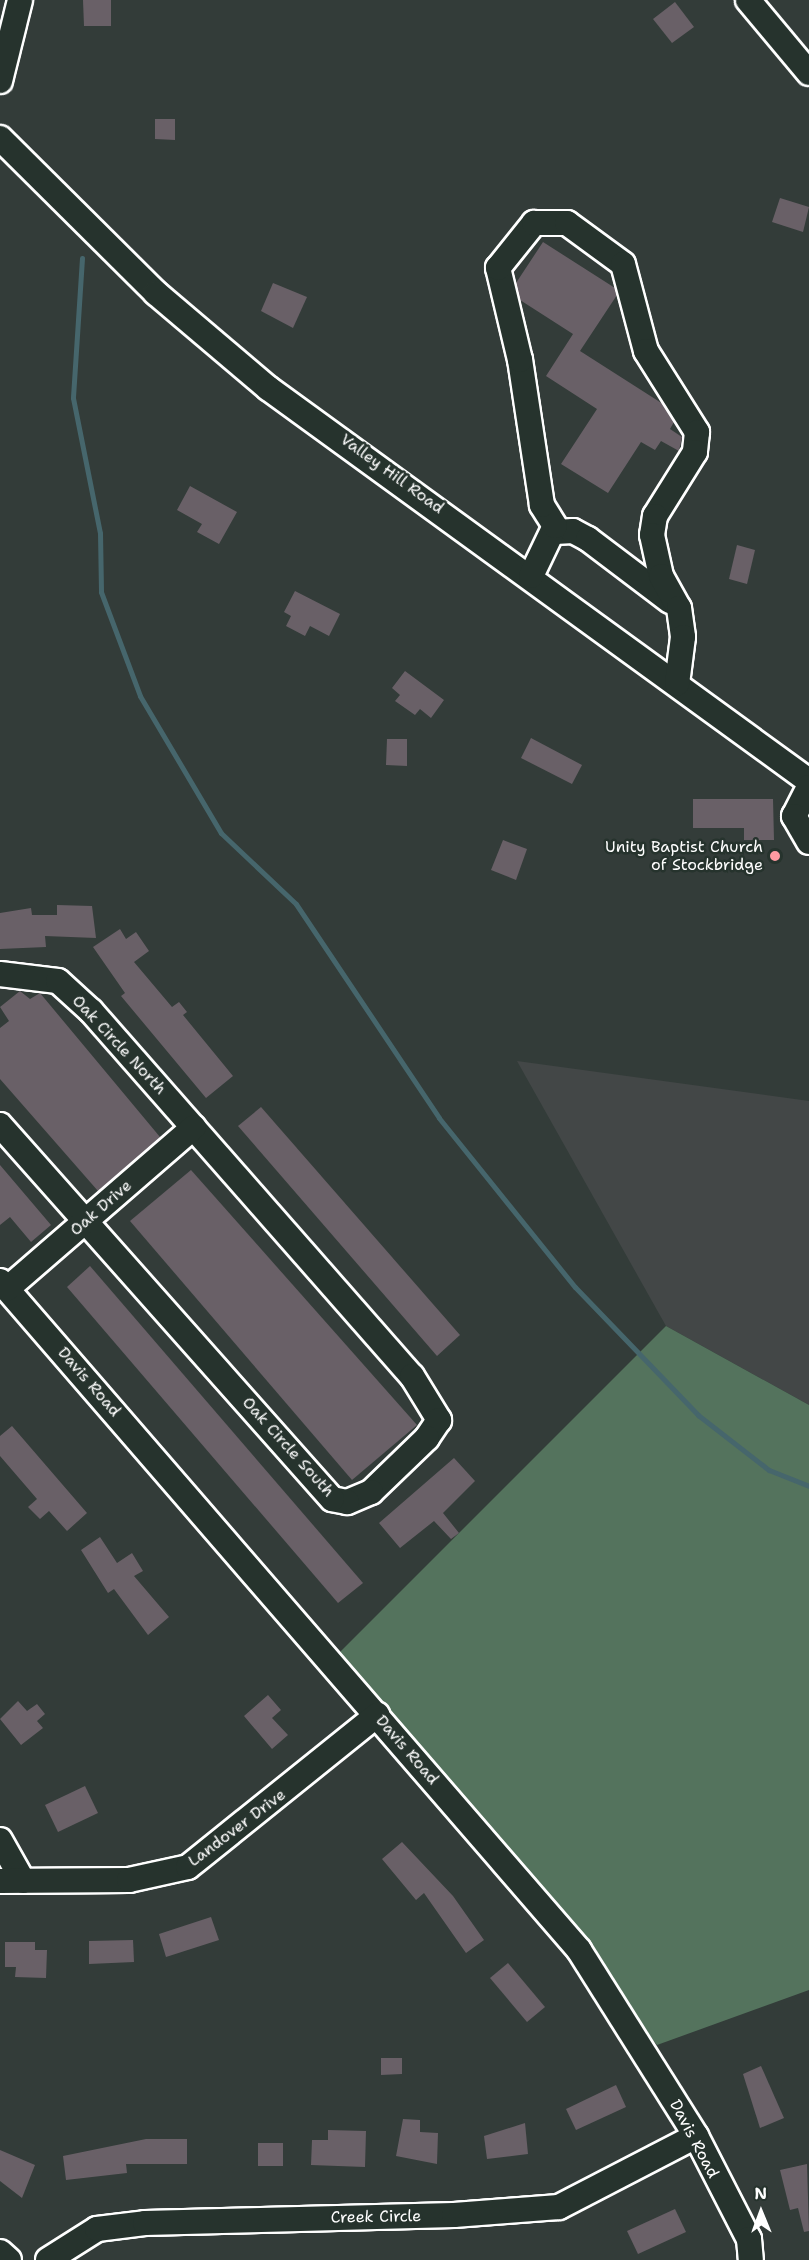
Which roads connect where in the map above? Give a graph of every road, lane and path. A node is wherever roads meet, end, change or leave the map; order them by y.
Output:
1 (20, 0) edge
2 (747, 0) edge
3 (809, 73) edge
4 (0, 81) edge
5 (0, 138) edge
6 (555, 532) junction
7 (531, 576) junction
8 (679, 608) junction
9 (677, 684) junction
10 (809, 781) edge
11 (809, 787) edge
12 (809, 842) edge
13 (0, 974) edge
14 (0, 1125) edge
15 (194, 1127) junction
16 (87, 1221) junction
17 (4, 1285) edge
18 (377, 1715) junction
19 (0, 1840) edge
20 (12, 1881) edge
21 (696, 2136) junction
22 (0, 2253) edge
23 (9, 2260) edge
24 (48, 2260) edge
25 (751, 2260) edge

1 - 4 street
2 - 3 street
5 - 7 street, Valley Hill Road
6 - 7 street
6 - 8 street
6 - 8 street
7 - 9 street, Valley Hill Road
8 - 9 street
9 - 10 street, Valley Hill Road
11 - 12 street
13 - 15 street, Oak Circle North
14 - 16 street
15 - 16 street, Oak Drive
15 - 16 street, Oak Circle South
16 - 17 street, Oak Drive
17 - 18 street, Davis Road
18 - 20 street, Landover Drive
18 - 21 street, Davis Road
19 - 20 street
21 - 24 street, Creek Circle
21 - 25 street, Davis Road
22 - 23 street

